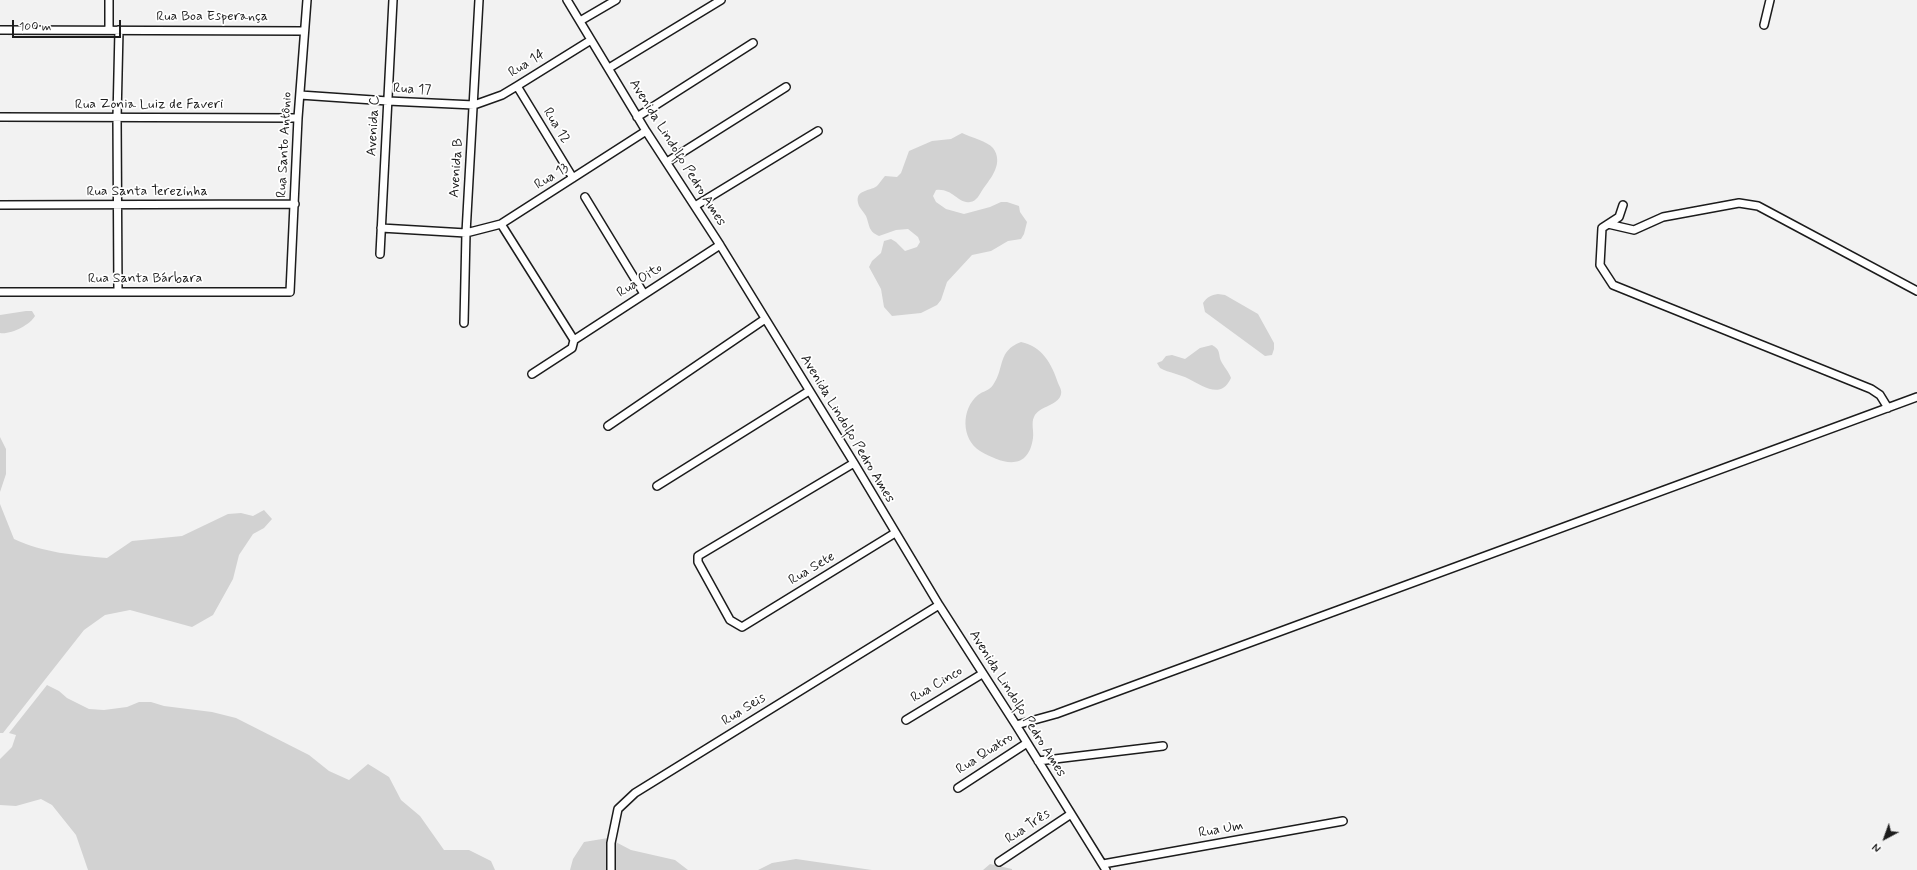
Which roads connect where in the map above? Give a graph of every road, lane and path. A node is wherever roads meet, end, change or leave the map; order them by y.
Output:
1 (109, 0) edge
2 (307, 0) edge
3 (393, 0) edge
4 (479, 0) edge
5 (567, 0) edge
6 (616, 0) edge
7 (721, 0) edge
8 (1770, 0) edge
9 (580, 21) junction
10 (1764, 25) dead end
11 (0, 30) edge
12 (109, 30) junction
13 (119, 30) junction
14 (304, 30) junction
15 (591, 40) junction
16 (753, 43) dead end
17 (608, 68) junction
18 (517, 86) junction
19 (786, 87) dead end
20 (300, 95) junction
21 (388, 101) junction
22 (474, 105) junction
23 (0, 117) edge
24 (637, 117) junction
25 (117, 118) junction
26 (298, 118) junction
27 (818, 131) dead end
28 (646, 132) junction
29 (667, 162) junction
30 (574, 178) junction
31 (585, 197) dead end
32 (295, 204) junction
33 (1622, 204) dead end
34 (0, 205) edge
35 (117, 206) junction
36 (695, 206) junction
37 (501, 224) junction
38 (1608, 224) junction
39 (381, 228) junction
40 (466, 233) junction
41 (720, 245) junction
42 (380, 254) dead end
43 (1917, 291) edge
44 (0, 292) edge
45 (118, 292) junction
46 (290, 292) joint
47 (644, 294) junction
48 (765, 319) junction
49 (464, 323) dead end
50 (574, 340) junction
51 (532, 374) dead end
52 (809, 391) junction
53 (1917, 397) edge
54 (1888, 408) junction
55 (608, 426) dead end
56 (854, 463) junction
57 (657, 486) dead end
58 (895, 533) junction
59 (939, 605) junction
60 (982, 674) junction
61 (906, 720) dead end
62 (1016, 725) junction
63 (1027, 743) junction
64 (1163, 746) dead end
65 (1038, 761) junction
66 (958, 788) dead end
67 (1071, 814) junction
68 (1343, 821) dead end
69 (999, 862) dead end
70 (1104, 867) edge
71 (611, 870) edge

1 - 12 street
2 - 14 street, Rua Santo Antônio
3 - 21 street, Avenida C
4 - 22 street, Avenida B
5 - 9 street, Avenida Lindolfo Pedro Ames
6 - 9 street
7 - 17 street
8 - 10 street
9 - 15 street, Avenida Lindolfo Pedro Ames
11 - 12 street, Rua Boa Esperança
12 - 13 street, Rua Boa Esperança
13 - 14 street, Rua Boa Esperança
13 - 25 street
14 - 20 street, Rua Santo Antônio
15 - 17 street, Avenida Lindolfo Pedro Ames
15 - 18 street, Rua 14
16 - 24 street
17 - 24 street, Avenida Lindolfo Pedro Ames
18 - 22 street, Rua 14
18 - 30 street, Rua 12
19 - 29 street
20 - 21 street, Rua 17
20 - 26 street, Rua Santo Antônio
21 - 22 street, Rua 17
21 - 39 street, Avenida C
22 - 40 street, Avenida B
23 - 25 street, Rua Zonia Luiz de Faveri
24 - 28 street, Avenida Lindolfo Pedro Ames
25 - 26 street, Rua Zonia Luiz de Faveri
25 - 35 street
26 - 32 street, Rua Santo Antônio
27 - 36 street
28 - 29 street, Avenida Lindolfo Pedro Ames
28 - 30 street, Rua 13
29 - 36 street, Avenida Lindolfo Pedro Ames
30 - 37 street, Rua 13
31 - 47 street
32 - 35 street, Rua Santa Terezinha
32 - 46 street, Rua Santo Antônio
33 - 38 street
34 - 35 street, Rua Santa Terezinha
35 - 45 street
36 - 41 street, Avenida Lindolfo Pedro Ames
37 - 40 street, Rua 13
37 - 50 street
38 - 43 street
38 - 54 street
39 - 40 street, Rua 13
39 - 42 street, Avenida C
40 - 49 street
41 - 47 street, Rua Oito
41 - 48 street, Avenida Lindolfo Pedro Ames
44 - 45 street, Rua Santa Bárbara
45 - 46 street, Rua Santa Bárbara
47 - 50 street, Rua Oito
48 - 52 street, Avenida Lindolfo Pedro Ames
48 - 55 street
50 - 51 street, Rua Oito
52 - 56 street, Avenida Lindolfo Pedro Ames
52 - 57 street
53 - 54 street
54 - 62 street
56 - 58 street, Avenida Lindolfo Pedro Ames
56 - 58 street, Rua Sete
58 - 59 street, Avenida Lindolfo Pedro Ames
59 - 60 street, Avenida Lindolfo Pedro Ames
59 - 71 street, Rua Seis
60 - 61 street, Rua Cinco
60 - 62 street, Avenida Lindolfo Pedro Ames
62 - 63 street, Avenida Lindolfo Pedro Ames
63 - 65 street, Avenida Lindolfo Pedro Ames
63 - 66 street, Rua Quatro
64 - 65 street
65 - 67 street, Avenida Lindolfo Pedro Ames
67 - 69 street, Rua Três
67 - 70 street, Avenida Lindolfo Pedro Ames
68 - 70 street, Rua Um

